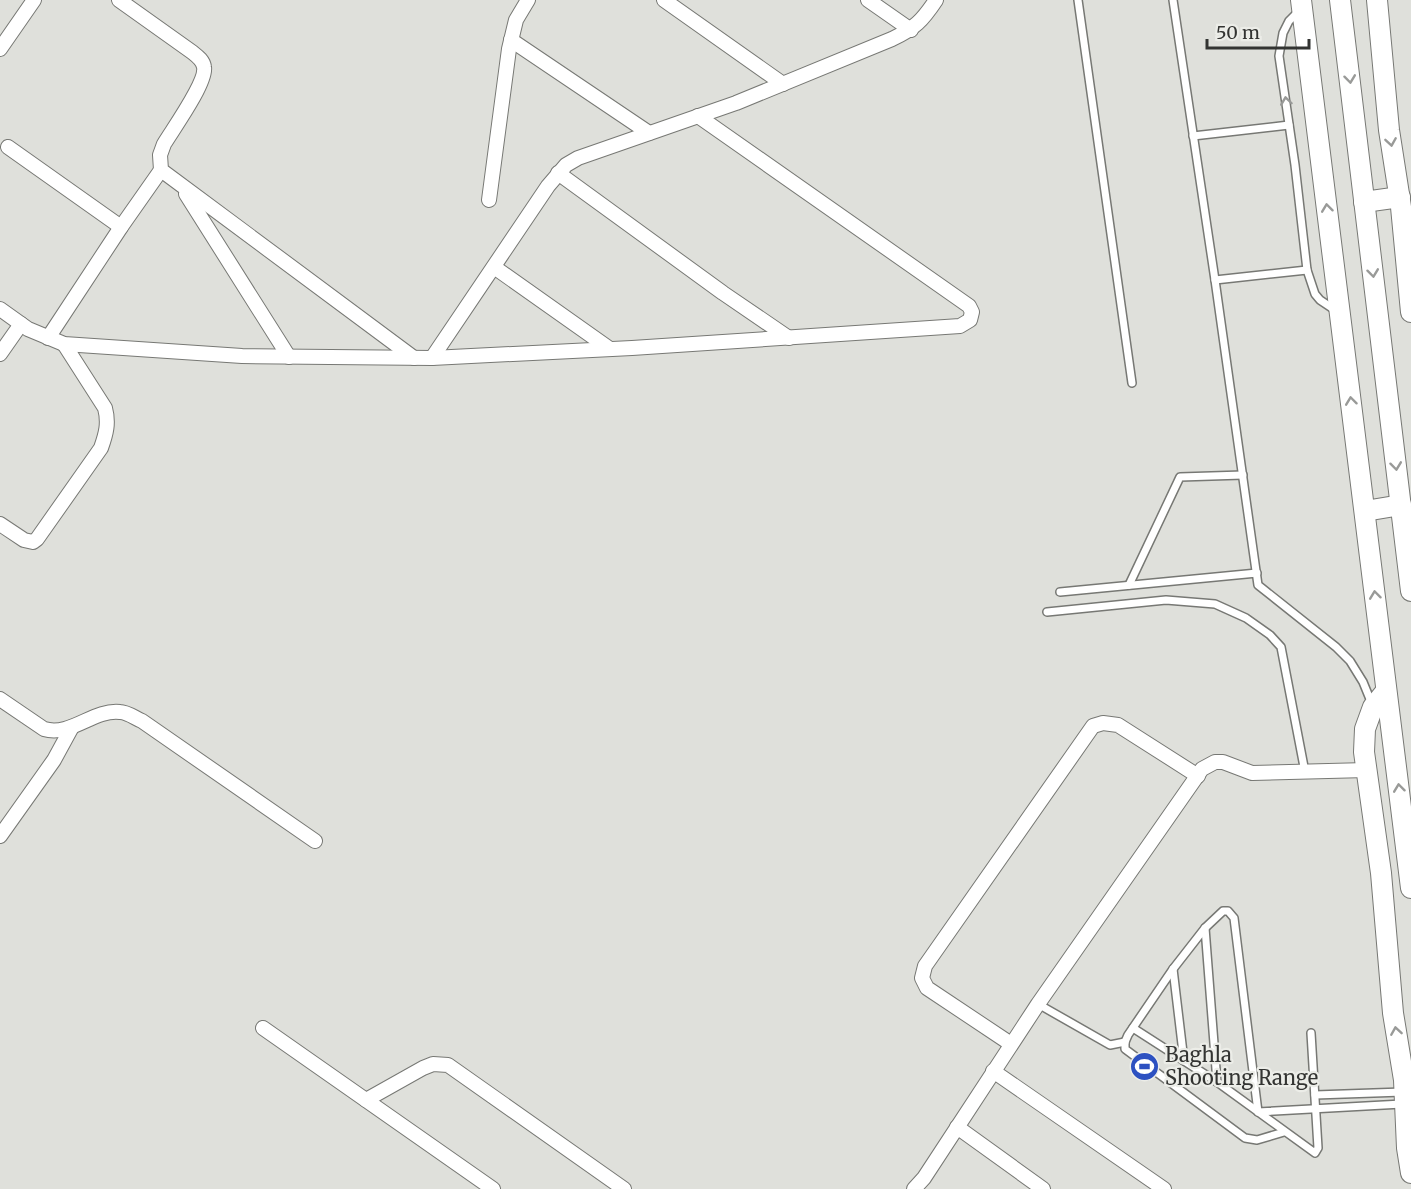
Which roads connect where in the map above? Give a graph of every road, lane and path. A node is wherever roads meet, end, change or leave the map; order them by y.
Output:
1 (34, 0) edge
2 (118, 0) edge
3 (528, 0) edge
4 (664, 0) edge
5 (868, 0) edge
6 (936, 0) edge
7 (1078, 0) edge
8 (1173, 0) edge
9 (1340, 0) edge
10 (1377, 0) edge
11 (1301, 4) edge
12 (911, 30) junction
13 (511, 40) junction
14 (0, 49) edge
15 (783, 84) junction
16 (698, 116) junction
17 (1289, 125) junction
18 (649, 133) junction
19 (1193, 136) junction
20 (8, 147) dead end
21 (161, 170) junction
22 (558, 173) junction
23 (181, 186) junction
24 (1403, 197) edge
25 (489, 200) dead end
26 (1364, 202) junction
27 (121, 227) junction
28 (494, 267) junction
29 (1307, 270) junction
30 (1215, 280) junction
31 (0, 309) edge
32 (1411, 312) edge
33 (1340, 313) junction
34 (21, 324) junction
35 (789, 338) junction
36 (48, 339) junction
37 (64, 344) junction
38 (610, 349) junction
39 (0, 354) edge
40 (289, 357) junction
41 (414, 358) junction
42 (432, 358) junction
43 (1132, 383) dead end
44 (1243, 475) junction
45 (1401, 505) junction
46 (1365, 512) junction
47 (0, 524) edge
48 (1257, 573) junction
49 (1129, 585) junction
50 (1411, 591) edge
51 (1060, 592) dead end
52 (1047, 612) dead end
53 (1386, 691) junction
54 (0, 699) edge
55 (1373, 707) junction
56 (72, 727) junction
57 (1366, 770) junction
58 (1305, 772) junction
59 (1198, 776) junction
60 (0, 836) edge
61 (315, 842) dead end
62 (1411, 888) edge
63 (1205, 928) junction
64 (1173, 969) junction
65 (1038, 1004) junction
66 (263, 1028) dead end
67 (1132, 1028) junction
68 (1311, 1033) dead end
69 (1125, 1041) junction
70 (1011, 1044) junction
71 (1184, 1061) junction
72 (993, 1071) junction
73 (1217, 1082) junction
74 (1315, 1095) junction
75 (1405, 1098) junction
76 (366, 1100) junction
77 (1316, 1108) junction
78 (1258, 1112) junction
79 (957, 1127) junction
80 (1284, 1132) junction
81 (1411, 1173) edge
82 (493, 1189) edge
83 (624, 1189) edge
84 (914, 1189) edge
85 (1043, 1189) edge
86 (1164, 1189) edge

1 - 14 street
2 - 21 street
3 - 13 street
4 - 15 street
5 - 12 street
6 - 12 street
7 - 43 lane
8 - 19 lane
9 -> 26 main road
10 -> 24 main road
17 -> 11 lane
33 -> 11 main road
12 - 15 street
13 - 18 street
13 - 25 street
15 - 16 street
16 - 18 street
16 - 35 street
17 - 19 lane
17 - 29 lane
18 - 22 street
19 - 30 lane
20 - 27 street
21 - 23 street
21 - 27 street
22 - 28 street
22 - 35 street
23 - 40 street
23 - 41 street
24 - 26 main road
24 - 32 main road
26 -> 45 main road
27 - 36 street
28 - 38 street
28 - 42 street
29 - 30 lane
29 - 33 lane
30 - 44 lane
31 - 34 street
46 -> 33 main road
34 - 36 street
34 - 39 street
35 - 38 street
36 - 37 street
37 - 40 street
37 - 47 street
38 - 42 street
40 - 41 street
41 - 42 street
44 - 48 lane
44 - 49 lane
45 - 46 main road
45 - 50 main road
53 -> 46 main road
48 - 49 lane
48 - 55 lane
49 - 51 lane
52 - 58 lane
53 - 55 main road
62 -> 53 main road
54 - 56 street
55 - 57 main road
56 - 60 street
56 - 61 street
57 - 58 street
75 -> 57 main road
58 - 59 street
59 - 65 street
59 - 70 street
63 - 64 lane
63 - 73 lane
63 - 78 lane
64 - 67 lane
64 - 71 lane
65 - 69 lane
65 - 70 street
66 - 76 street
67 - 69 lane
67 - 71 lane
68 - 74 lane
69 - 80 lane
70 - 72 street
71 - 73 lane
72 - 79 street
72 - 86 street
73 - 78 lane
74 - 75 lane
74 - 77 lane
75 - 77 lane
75 - 81 main road
76 - 82 street
76 - 83 street
77 - 78 lane
77 - 80 lane
78 - 80 lane
79 - 84 street
79 - 85 street

